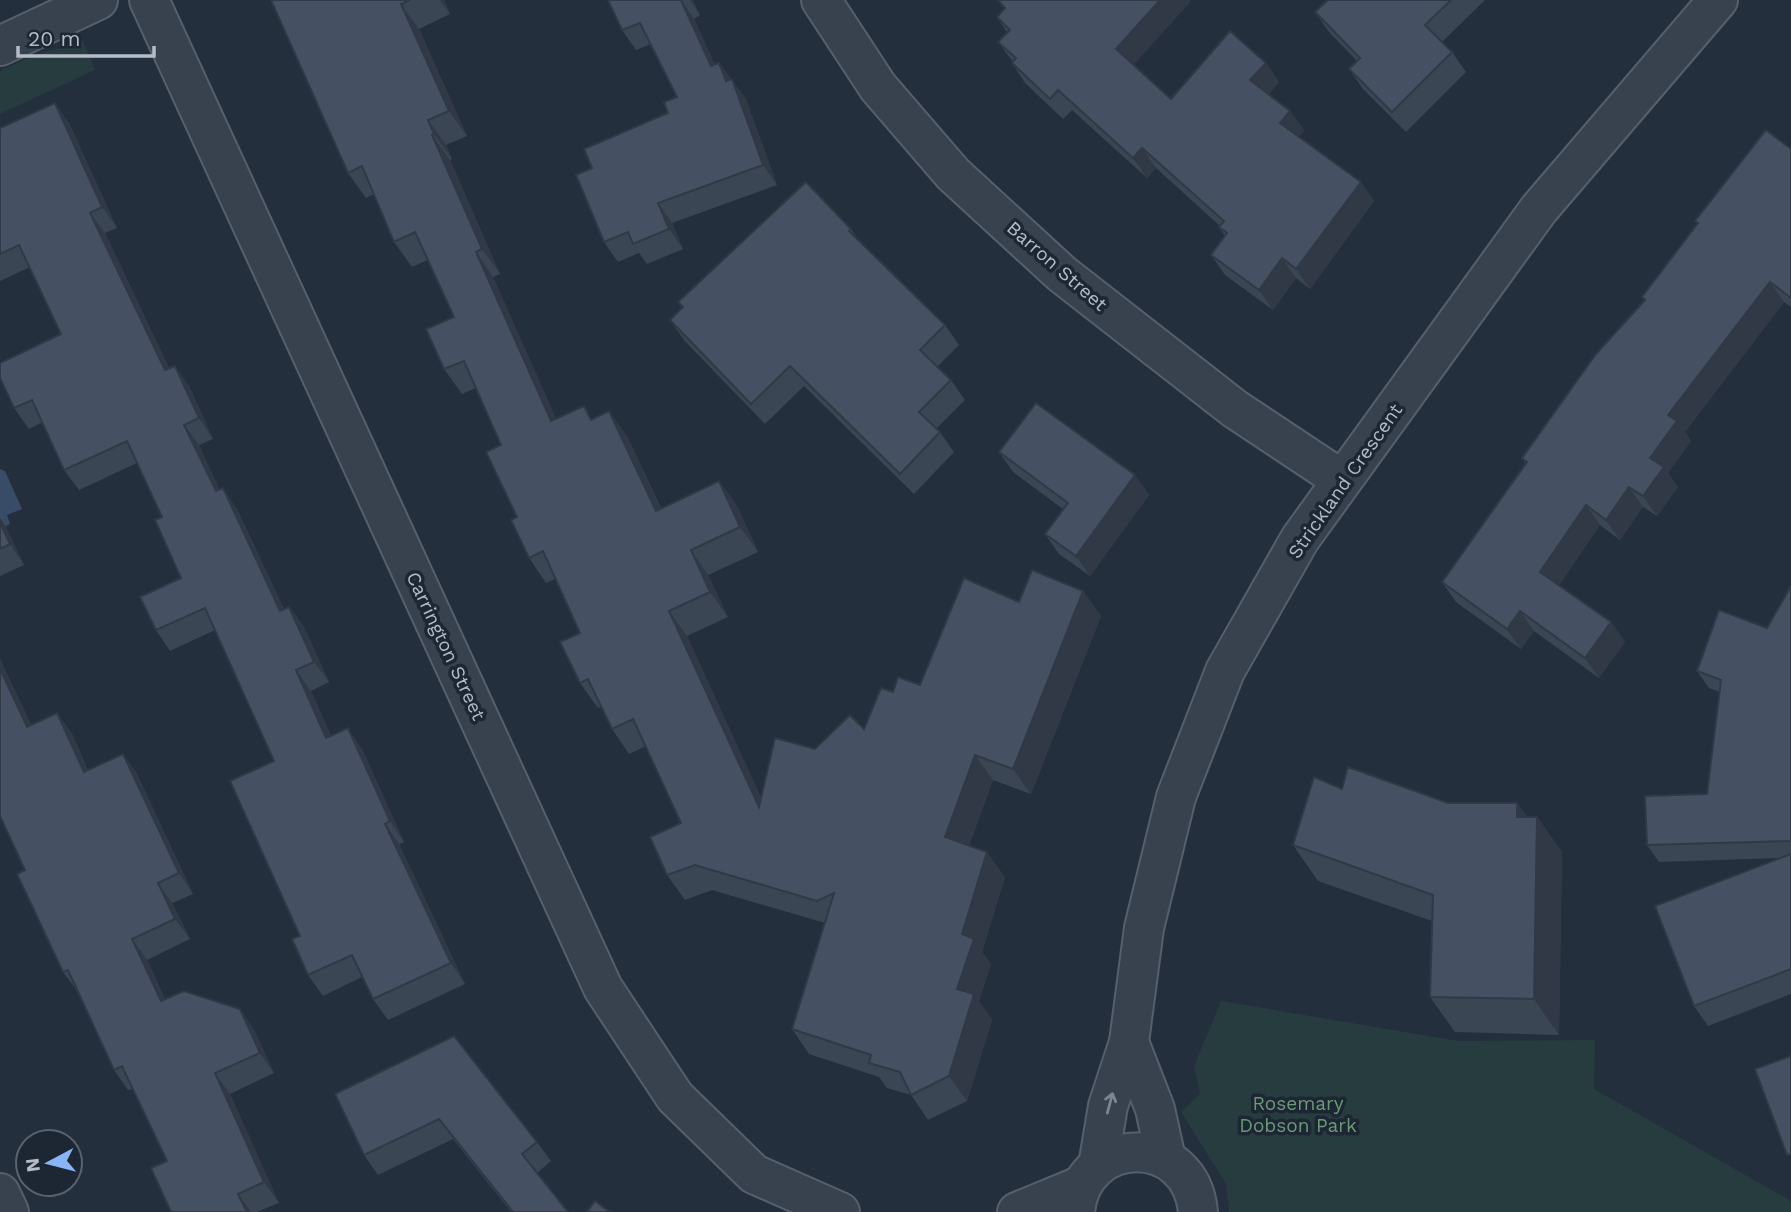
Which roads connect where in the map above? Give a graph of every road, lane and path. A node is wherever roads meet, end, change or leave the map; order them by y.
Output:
1 (98, 0) edge
2 (149, 0) edge
3 (821, 0) edge
4 (1718, 0) edge
5 (0, 46) edge
6 (1342, 480) junction
7 (1129, 1042) junction
8 (1166, 1159) junction
9 (1084, 1188) edge
10 (0, 1193) edge
11 (9, 1212) edge
12 (840, 1212) edge
13 (1017, 1212) edge
14 (1198, 1212) edge

1 - 5 street
2 - 12 street, Carrington Street
3 - 6 street, Barron Street
4 - 6 street, Strickland Crescent
6 - 7 street, Strickland Crescent
7 - 8 street, Strickland Crescent
9 -> 7 street, Strickland Crescent
8 - 9 street
8 - 14 street
9 - 13 street
10 - 11 street

